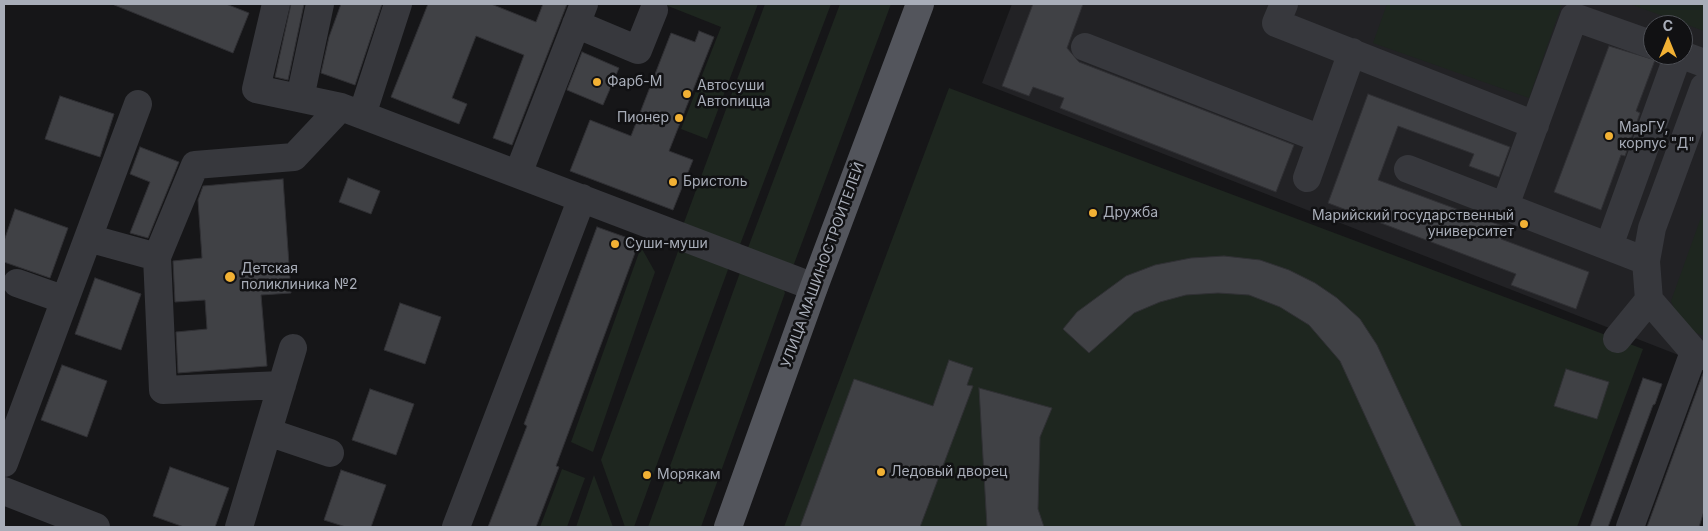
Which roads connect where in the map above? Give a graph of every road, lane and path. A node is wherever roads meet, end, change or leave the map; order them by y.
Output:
1 (276, 4) edge
2 (320, 4) edge
3 (398, 4) edge
4 (920, 4) edge
5 (1284, 4) edge
6 (654, 10) dead end
7 (580, 14) edge
8 (1643, 41) edge
9 (1085, 47) dead end
10 (1352, 52) junction
11 (1674, 65) edge
12 (1704, 86) edge
13 (300, 98) junction
14 (138, 104) dead end
15 (351, 111) junction
16 (1535, 125) junction
17 (1321, 139) junction
18 (1408, 169) dead end
19 (518, 174) junction
20 (1307, 178) dead end
21 (582, 198) junction
22 (1505, 206) junction
23 (88, 238) junction
24 (1609, 246) junction
25 (157, 257) junction
26 (1646, 261) junction
27 (17, 283) dead end
28 (814, 287) junction
29 (65, 300) junction
30 (1649, 300) junction
31 (1617, 339) dead end
32 (293, 348) dead end
33 (1699, 354) edge
34 (282, 385) junction
35 (268, 432) junction
36 (330, 453) dead end
37 (4, 463) edge
38 (4, 491) edge
39 (96, 527) edge
40 (239, 527) edge
41 (456, 527) edge
42 (728, 527) edge
43 (1630, 527) edge

1 - 13 lane
2 - 13 lane
3 - 15 lane
4 - 28 main road, УЛИЦА МАШИНОСТРОИТЕЛЕЙ
5 - 10 lane
6 - 7 lane
7 - 19 lane
8 - 16 lane
9 - 17 lane
10 - 16 lane
10 - 17 lane
11 - 24 lane
12 - 26 lane
13 - 15 lane
14 - 23 lane
15 - 19 lane
15 - 25 lane
16 - 22 lane
17 - 20 lane
18 - 22 lane
19 - 21 lane
21 - 28 lane
21 - 41 lane
22 - 24 lane
23 - 25 lane
23 - 29 lane
24 - 26 lane
25 - 34 lane
26 - 30 lane
27 - 29 lane
28 - 42 main road, УЛИЦА МАШИНОСТРОИТЕЛЕЙ
29 - 37 lane
30 - 31 lane
30 - 33 lane
32 - 34 lane
33 - 43 lane
34 - 35 lane
35 - 36 lane
35 - 40 lane
38 - 39 lane

